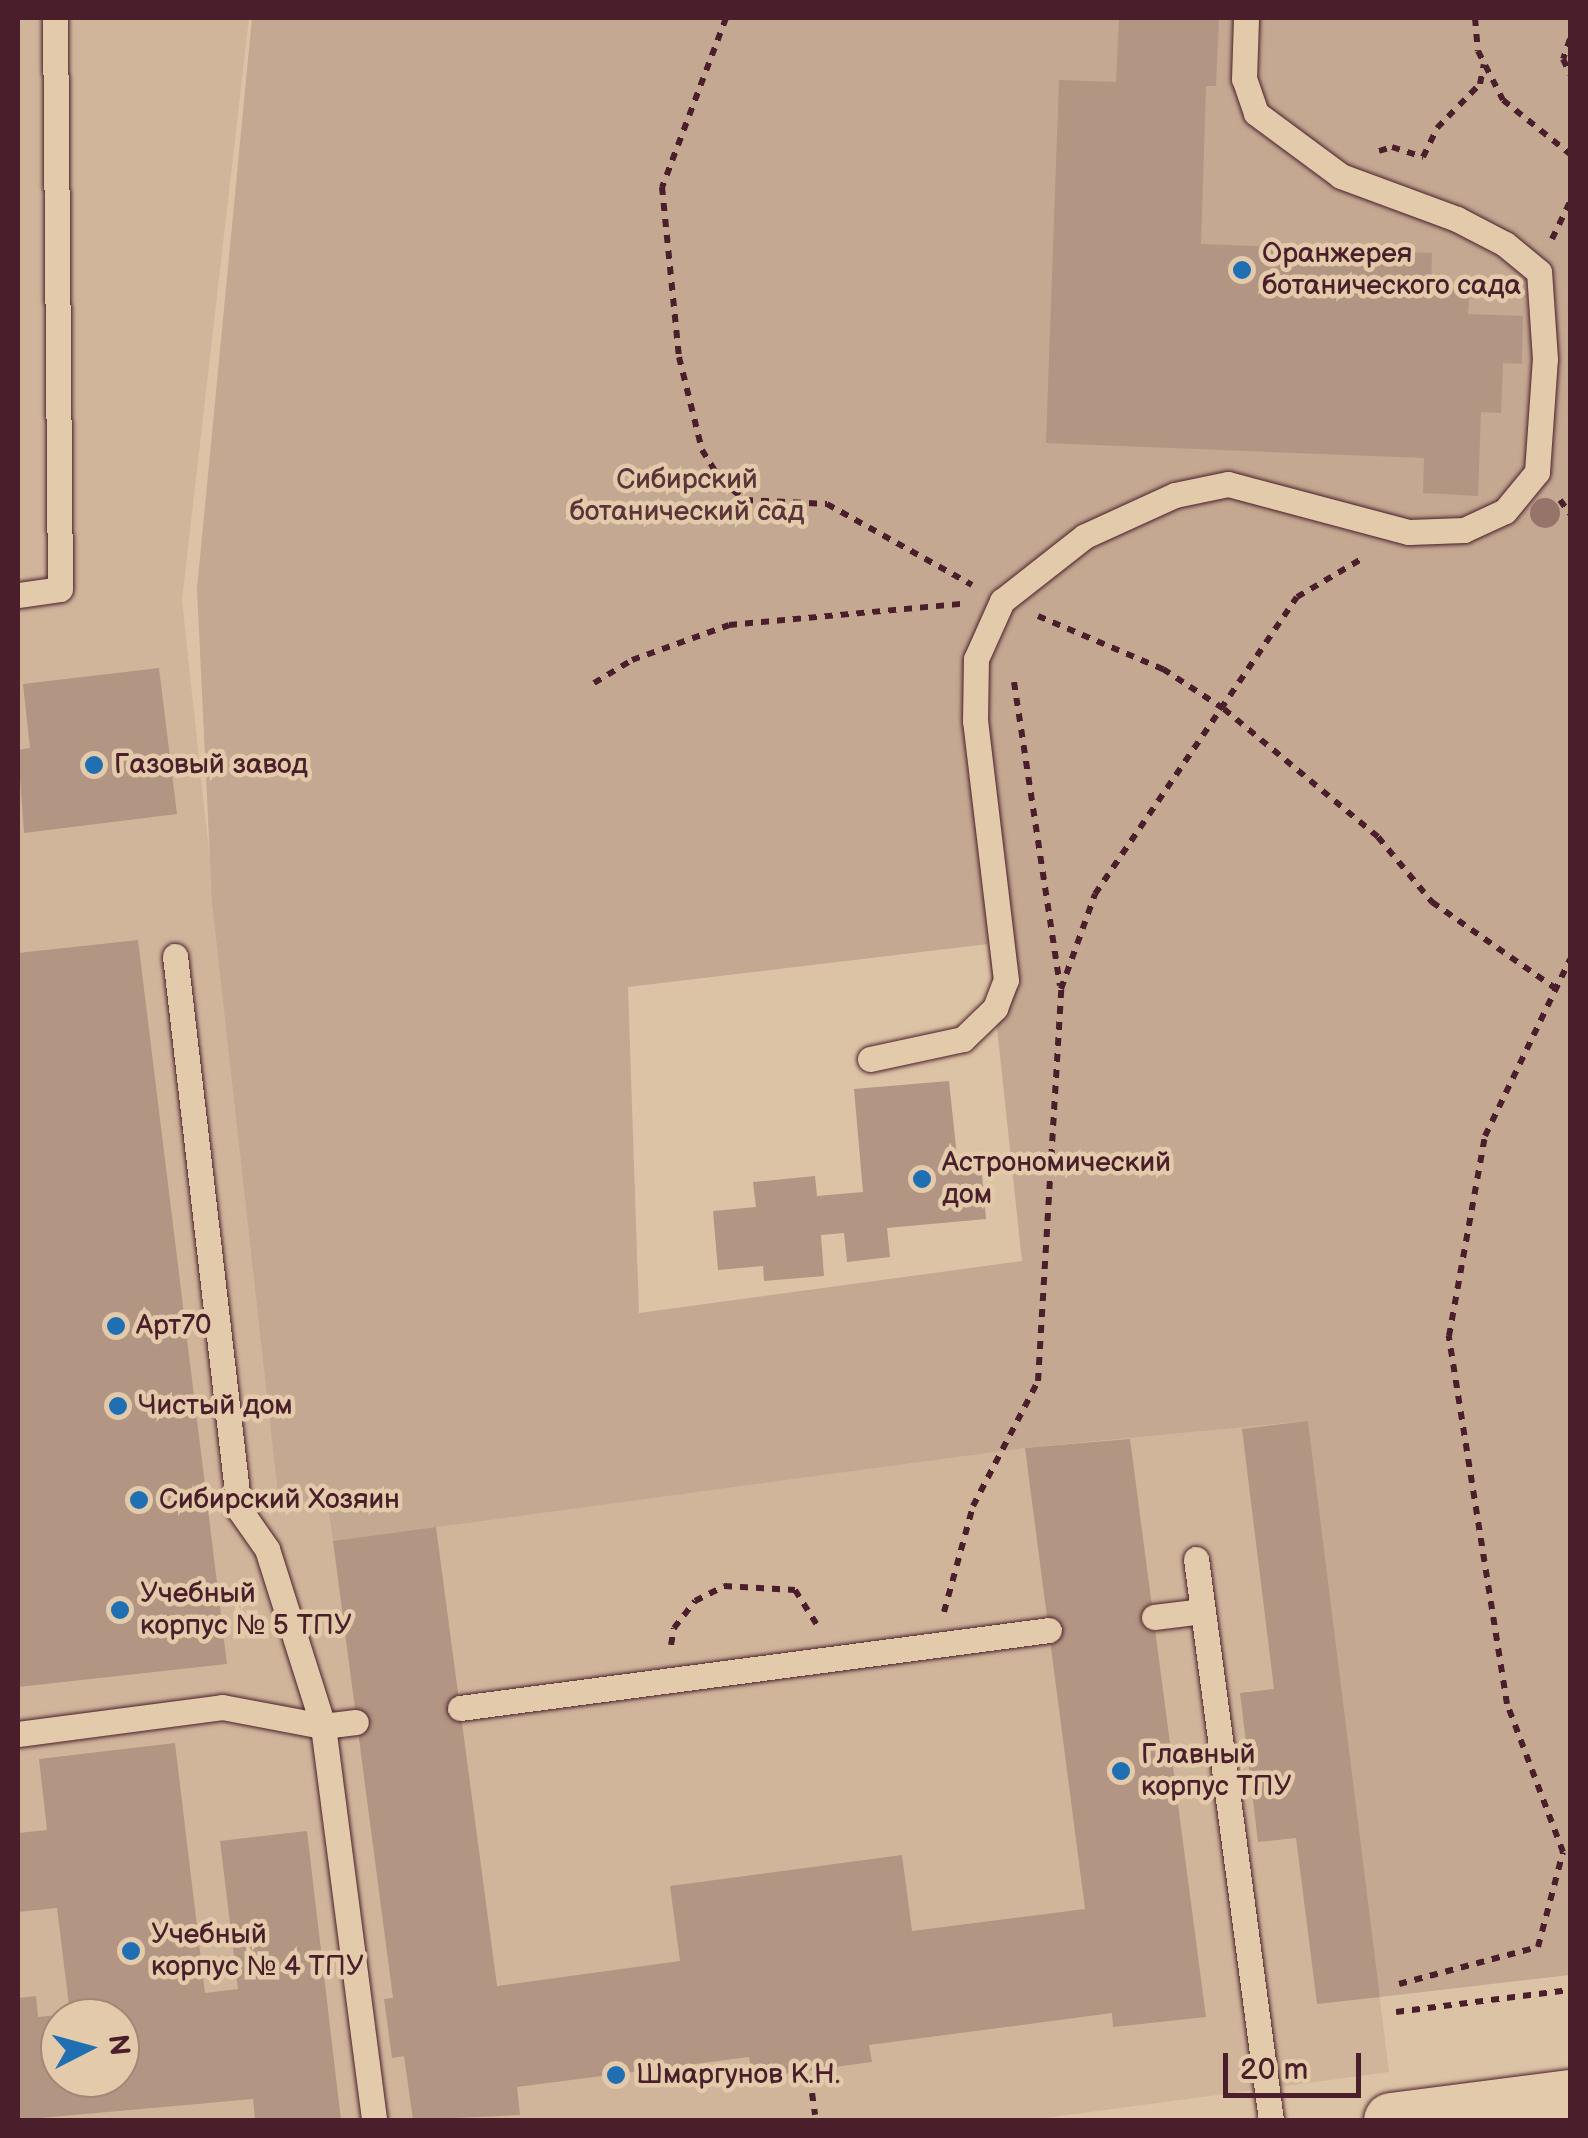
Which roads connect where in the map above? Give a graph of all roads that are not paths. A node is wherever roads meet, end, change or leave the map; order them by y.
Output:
1 (55, 18) edge
2 (1246, 18) edge
3 (1558, 358) edge
4 (18, 595) edge
5 (175, 956) dead end
6 (870, 1059) dead end
7 (1196, 1558) dead end
8 (1204, 1611) junction
9 (1154, 1617) dead end
10 (1049, 1630) dead end
11 (460, 1708) dead end
12 (356, 1722) dead end
13 (323, 1726) junction
14 (18, 1734) edge
15 (1570, 2098) edge
16 (374, 2120) edge
17 (1272, 2120) edge
18 (1390, 2120) edge

1 - 4 lane
2 - 3 lane
3 - 6 lane
5 - 13 lane
7 - 8 lane
8 - 9 lane
8 - 17 lane
10 - 11 lane
12 - 13 lane
13 - 14 lane
13 - 16 lane
15 - 18 main road

